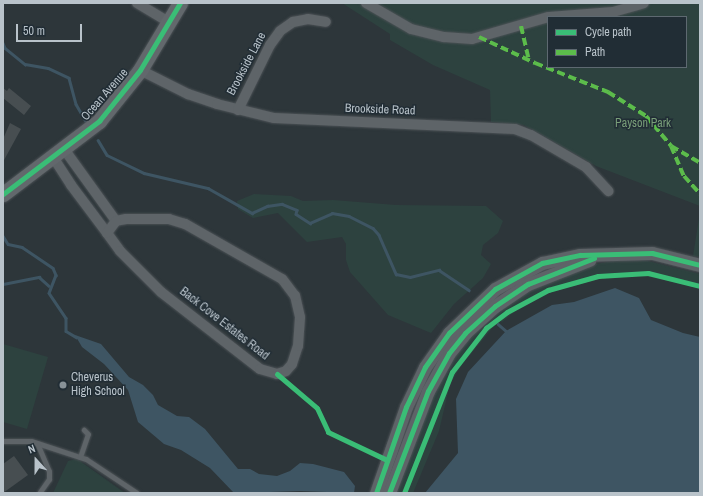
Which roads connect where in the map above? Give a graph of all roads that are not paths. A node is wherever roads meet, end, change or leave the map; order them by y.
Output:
1 (137, 3) edge
2 (180, 3) edge
3 (366, 3) edge
4 (644, 3) edge
5 (561, 16) edge
6 (547, 17) edge
7 (169, 22) junction
8 (326, 22) dead end
9 (140, 70) junction
10 (238, 110) junction
11 (59, 153) junction
12 (5, 189) edge
13 (608, 191) dead end
14 (116, 222) junction
15 (107, 233) junction
16 (605, 254) junction
17 (700, 265) edge
18 (84, 430) dead end
19 (3, 441) edge
20 (37, 443) junction
21 (80, 457) junction
22 (40, 492) dead end
23 (137, 493) edge
24 (376, 493) edge
25 (389, 493) edge

1 - 7 street
2 - 7 main road, Ocean Avenue
3 - 6 street
4 - 5 street
7 - 9 main road, Ocean Avenue
8 - 10 street, Brookside Lane
9 - 10 street, Brookside Road
9 - 11 main road, Ocean Avenue
10 - 13 street, Brookside Road
11 - 12 main road, Ocean Avenue
11 - 14 street
11 - 15 street, Back Cove Estates Road
14 - 15 street
14 - 15 street, Back Cove Estates Road
16 - 17 street
16 - 24 street
16 - 25 street
18 - 21 lane
19 - 20 lane
20 - 21 lane
20 - 22 lane
21 - 23 lane

